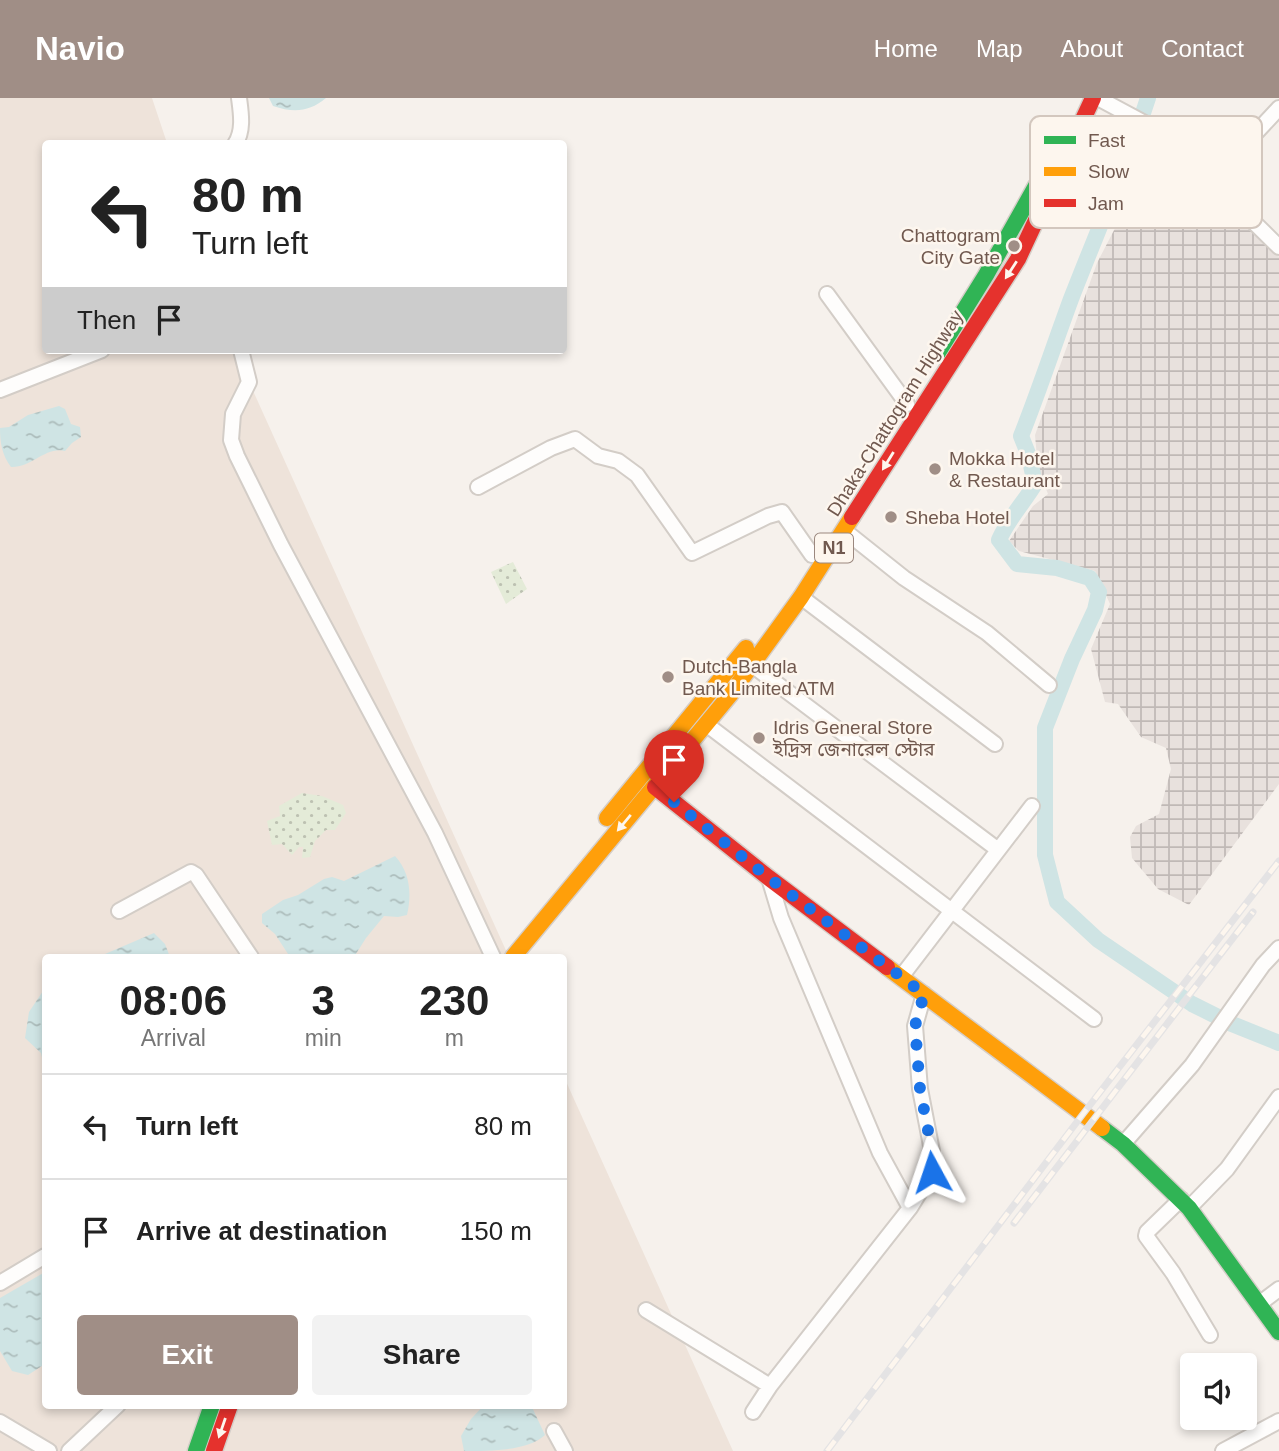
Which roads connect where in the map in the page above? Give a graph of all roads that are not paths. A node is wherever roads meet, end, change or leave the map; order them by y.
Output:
1 (239, 98) edge
2 (1096, 98) edge
3 (1279, 108) edge
4 (1087, 116) edge
5 (1133, 116) edge
6 (1262, 126) edge
7 (239, 140) edge
8 (1030, 198) edge
9 (1033, 228) edge
10 (1260, 228) edge
11 (1279, 247) edge
12 (827, 294) dead end
13 (92, 354) edge
14 (242, 354) edge
15 (927, 379) junction
16 (0, 390) edge
17 (906, 404) junction
18 (478, 487) dead end
19 (845, 531) junction
20 (812, 555) junction
21 (801, 597) junction
22 (752, 665) junction
23 (1049, 685) dead end
24 (706, 724) junction
25 (995, 744) dead end
26 (656, 787) junction
27 (1032, 806) dead end
28 (997, 849) junction
29 (769, 878) junction
30 (120, 911) dead end
31 (950, 911) junction
32 (1279, 948) edge
33 (249, 954) edge
34 (493, 954) edge
35 (496, 954) edge
36 (516, 954) edge
37 (901, 977) junction
38 (924, 994) junction
39 (1094, 1019) dead end
40 (1279, 1097) edge
41 (1123, 1144) junction
42 (1185, 1203) junction
43 (910, 1208) junction
44 (42, 1258) edge
45 (0, 1283) edge
46 (1279, 1289) edge
47 (1259, 1304) junction
48 (646, 1310) dead end
49 (1279, 1332) edge
50 (1210, 1335) dead end
51 (770, 1386) junction
52 (114, 1409) edge
53 (211, 1409) edge
54 (229, 1409) edge
55 (753, 1412) dead end
56 (1279, 1421) edge
57 (0, 1423) edge
58 (554, 1431) dead end
59 (48, 1451) edge
60 (69, 1451) edge
61 (196, 1451) edge
62 (214, 1451) edge
63 (565, 1451) edge
64 (1223, 1451) edge

1 - 7 street
2 -> 4 main road, Dhaka-Chattogram Highway / N1
2 - 5 street
3 - 6 street
8 - 15 main road, Dhaka-Chattogram Highway / N1
9 -> 15 main road, Dhaka-Chattogram Highway / N1
10 - 11 street
12 - 17 street
13 - 16 street
14 - 34 street
15 - 17 main road, Dhaka-Chattogram Highway / N1
15 -> 19 main road, Dhaka-Chattogram Highway / N1
17 - 20 main road, Dhaka-Chattogram Highway / N1
18 - 20 street
19 - 21 main road, Dhaka-Chattogram Highway / N1
19 - 23 street
20 - 35 main road, Dhaka-Chattogram Highway / N1
21 - 22 main road, Dhaka-Chattogram Highway / N1
21 - 25 street
22 - 24 main road, Dhaka-Chattogram Highway / N1
22 - 28 street
24 - 26 main road, Dhaka-Chattogram Highway / N1
24 - 31 street
26 - 29 main road
26 -> 36 main road, Dhaka-Chattogram Highway / N1
27 - 28 street
28 - 31 street
29 - 37 main road
29 - 43 street
30 - 33 street
31 - 37 street
31 - 39 street
32 - 41 street
37 - 38 main road
38 - 41 main road
38 - 43 street
40 - 42 street
41 - 42 main road
42 - 47 main road
42 - 50 street
43 - 51 street
44 - 45 street
46 - 47 street
47 - 49 main road
48 - 51 street
51 - 55 street
52 - 60 street
53 - 61 main road
54 -> 62 main road
56 - 64 street
57 - 59 street
58 - 63 street

